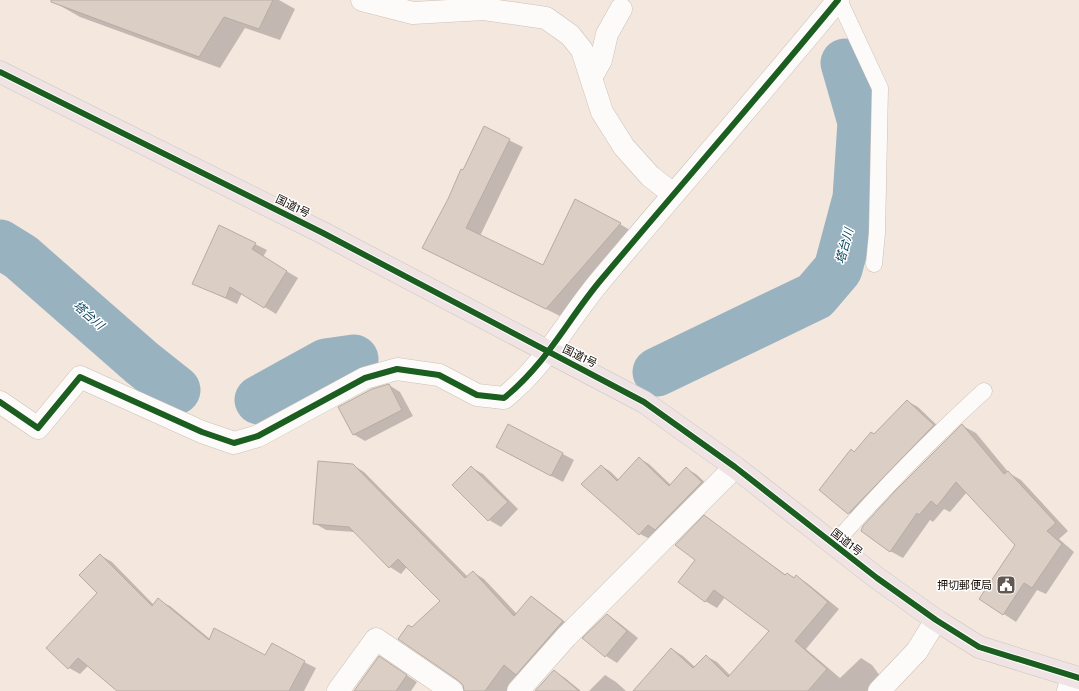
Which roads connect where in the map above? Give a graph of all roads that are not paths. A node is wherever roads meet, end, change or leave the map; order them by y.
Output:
1 (362, 0) edge
2 (839, 0) edge
3 (621, 9) dead end
4 (0, 72) edge
5 (592, 76) junction
6 (673, 194) junction
7 (874, 264) dead end
8 (550, 352) junction
9 (984, 391) dead end
10 (0, 402) edge
11 (735, 467) junction
12 (834, 544) junction
13 (936, 620) junction
14 (1073, 682) edge
15 (338, 691) edge
16 (452, 691) edge
17 (518, 691) edge
18 (879, 691) edge

1 - 5 street
2 - 6 street
2 - 7 lane
3 - 5 street
4 - 8 highway, 国道1号
5 - 6 street
6 - 8 street
8 - 10 street
8 - 11 highway, 国道1号
9 - 12 lane
11 - 12 highway, 国道1号
11 - 17 street
12 - 13 highway, 国道1号
13 - 14 highway, 国道1号
13 - 18 street
15 - 16 street

